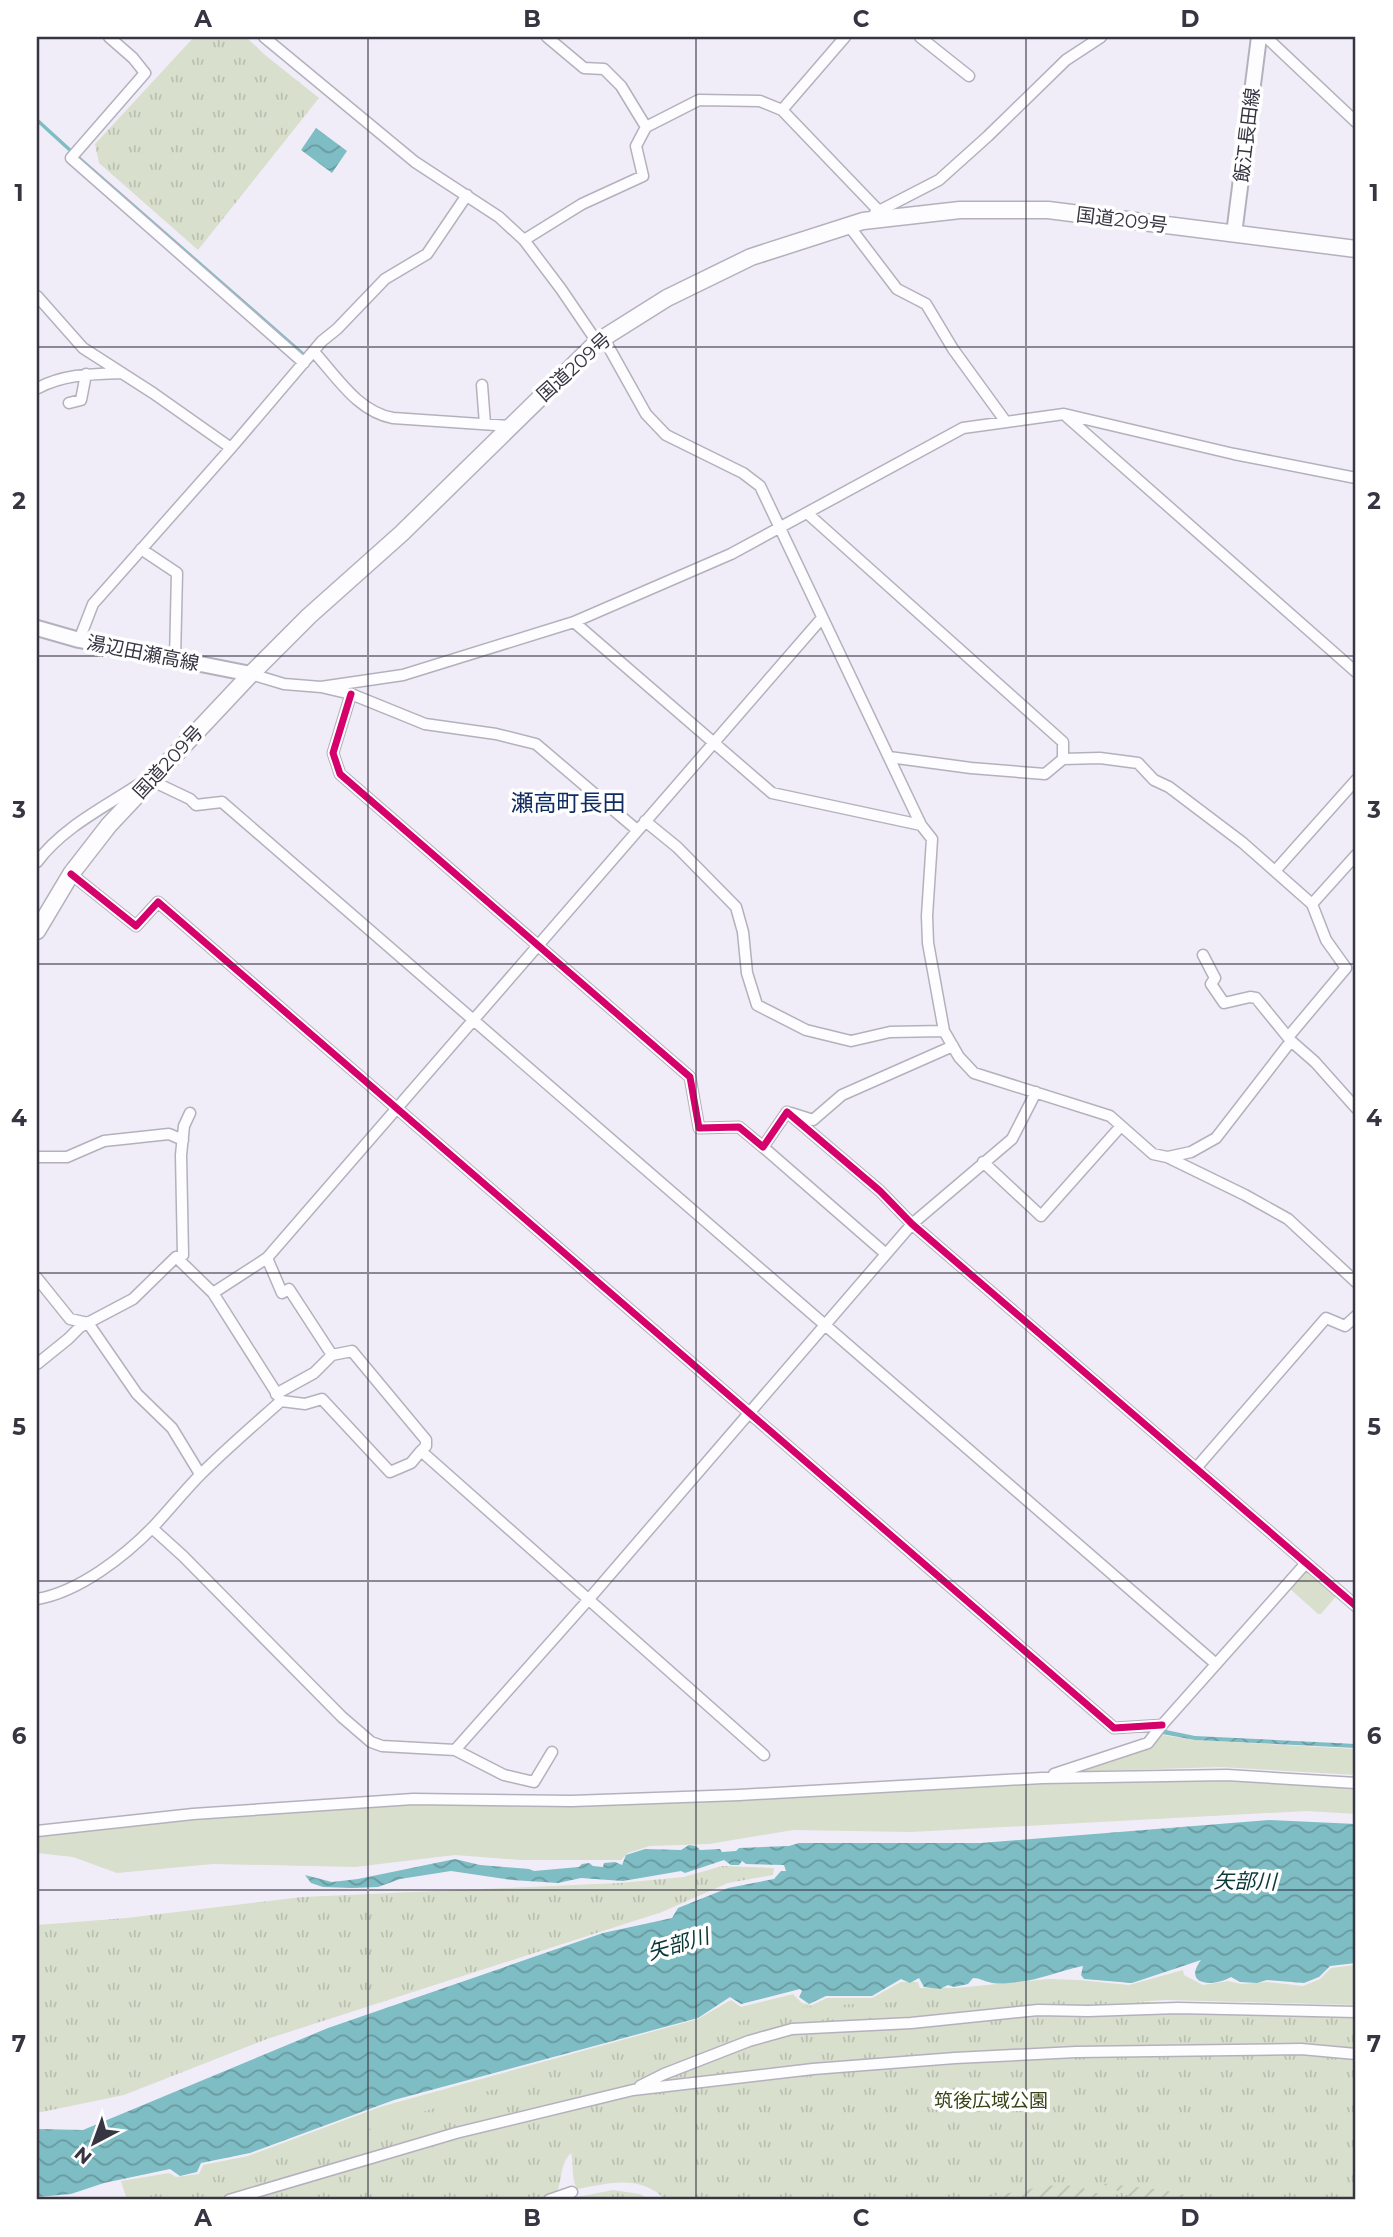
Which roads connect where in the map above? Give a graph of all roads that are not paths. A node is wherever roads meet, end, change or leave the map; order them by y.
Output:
1 (109, 37) edge
2 (264, 37) edge
3 (547, 37) edge
4 (845, 37) edge
5 (920, 37) edge
6 (1101, 37) edge
7 (1259, 37) edge
8 (1266, 37) edge
9 (969, 76) dead end
10 (782, 110) junction
11 (1356, 122) edge
12 (646, 127) junction
13 (467, 195) junction
14 (878, 210) junction
15 (856, 224) junction
16 (1234, 234) junction
17 (524, 240) junction
18 (1356, 249) edge
19 (37, 296) edge
20 (600, 340) junction
21 (314, 352) junction
22 (304, 363) junction
23 (123, 373) junction
24 (86, 374) junction
25 (482, 385) dead end
26 (38, 388) edge
27 (69, 403) dead end
28 (1064, 414) junction
29 (1006, 422) junction
30 (485, 424) junction
31 (510, 426) junction
32 (231, 448) junction
33 (1356, 478) edge
34 (807, 513) junction
35 (780, 526) junction
36 (141, 549) junction
37 (822, 618) junction
38 (574, 622) junction
39 (37, 628) edge
40 (79, 640) junction
41 (175, 659) junction
42 (1356, 672) edge
43 (251, 674) junction
44 (321, 687) junction
45 (351, 694) junction
46 (714, 741) junction
47 (889, 757) junction
48 (1063, 759) junction
49 (152, 778) junction
50 (1356, 780) edge
51 (645, 821) junction
52 (921, 825) junction
53 (637, 830) junction
54 (1356, 855) edge
55 (37, 862) edge
56 (1275, 871) junction
57 (72, 874) junction
58 (1312, 904) junction
59 (37, 932) edge
60 (539, 944) junction
61 (1203, 955) dead end
62 (473, 1020) junction
63 (944, 1031) junction
64 (1290, 1038) junction
65 (953, 1046) junction
66 (1036, 1092) junction
67 (397, 1108) junction
68 (1356, 1108) edge
69 (787, 1112) junction
70 (190, 1113) dead end
71 (1121, 1126) junction
72 (183, 1140) junction
73 (763, 1147) junction
74 (37, 1157) edge
75 (1167, 1157) junction
76 (984, 1162) junction
77 (912, 1224) junction
78 (887, 1254) junction
79 (176, 1257) junction
80 (267, 1258) junction
81 (37, 1278) edge
82 (1356, 1282) edge
83 (213, 1293) junction
84 (1356, 1315) edge
85 (88, 1323) junction
86 (825, 1324) junction
87 (332, 1355) junction
88 (37, 1364) edge
89 (279, 1397) junction
90 (749, 1412) junction
91 (421, 1451) junction
92 (1197, 1467) junction
93 (200, 1475) junction
94 (152, 1528) junction
95 (1306, 1563) junction
96 (37, 1599) edge
97 (589, 1599) junction
98 (1356, 1606) edge
99 (1216, 1664) junction
100 (1162, 1725) junction
101 (455, 1750) junction
102 (552, 1752) dead end
103 (764, 1755) dead end
104 (1042, 1778) junction
105 (1356, 1783) edge
106 (37, 1831) edge
107 (1356, 2012) edge
108 (1356, 2053) edge
109 (633, 2090) junction
110 (572, 2193) dead end
111 (229, 2200) edge
112 (549, 2200) edge

1 - 22 street
2 - 13 street
3 - 12 street
4 - 10 street
5 - 9 street
6 - 14 street
7 - 16 main road, 飯江長田線
8 - 11 street
10 - 12 street
10 - 14 street
12 - 17 street
13 - 17 street
13 - 21 street
14 - 15 street
15 - 16 highway, 国道209号
15 - 20 highway, 国道209号
15 - 29 street
16 - 18 highway, 国道209号
17 - 20 street
19 - 23 street
20 - 31 highway, 国道209号
20 - 35 street
21 - 22 street
21 - 30 street
22 - 32 street
23 - 24 street
23 - 32 street
24 - 26 street
24 - 27 street
25 - 30 street
28 - 29 street
28 - 33 street
28 - 42 street
29 - 34 street
30 - 31 street
31 - 43 highway, 国道209号
32 - 36 street
34 - 35 street
34 - 48 street
35 - 37 street
35 - 38 street
36 - 40 street
36 - 41 street
37 - 46 street
37 - 47 street
38 - 44 street
38 - 46 street
39 - 40 main road, 湯辺田瀬高線
40 - 41 main road, 湯辺田瀬高線
41 - 43 main road, 湯辺田瀬高線
43 - 44 street
43 - 49 highway, 国道209号
44 - 45 street
45 - 53 street
45 - 60 street
46 - 51 street
46 - 52 street
47 - 48 street
47 - 52 street
48 - 56 street
49 - 55 street
49 - 57 highway, 国道209号
49 - 62 street
50 - 56 street
51 - 53 street
51 - 63 street
52 - 63 street
53 - 60 street
54 - 58 street
56 - 58 street
57 - 59 highway, 国道209号
57 - 67 street
58 - 64 street
60 - 62 street
60 - 73 street
61 - 64 street
62 - 67 street
62 - 86 street
63 - 65 street
64 - 68 street
64 - 75 street
65 - 66 street
65 - 69 street
66 - 71 street
66 - 76 street
67 - 80 street
67 - 90 street
69 - 73 street
69 - 77 street
70 - 72 street
71 - 75 street
71 - 76 street
72 - 74 street
72 - 79 street
73 - 78 street
75 - 82 street
76 - 77 street
77 - 78 street
77 - 92 street
78 - 86 street
79 - 83 street
79 - 85 street
80 - 83 street
80 - 87 street
81 - 85 street
83 - 89 street
84 - 92 street
85 - 88 street
85 - 93 street
86 - 90 street
86 - 99 street
87 - 89 street
87 - 91 street
89 - 91 street
89 - 93 street
90 - 97 street
90 - 100 street
91 - 97 street
92 - 95 street
93 - 94 street
94 - 96 street
94 - 101 street
95 - 98 street
95 - 99 street
97 - 101 street
97 - 103 street
99 - 100 street
100 - 104 street
101 - 102 street
104 - 105 street
104 - 106 street
107 - 109 street
108 - 109 street
109 - 111 street
110 - 112 street

